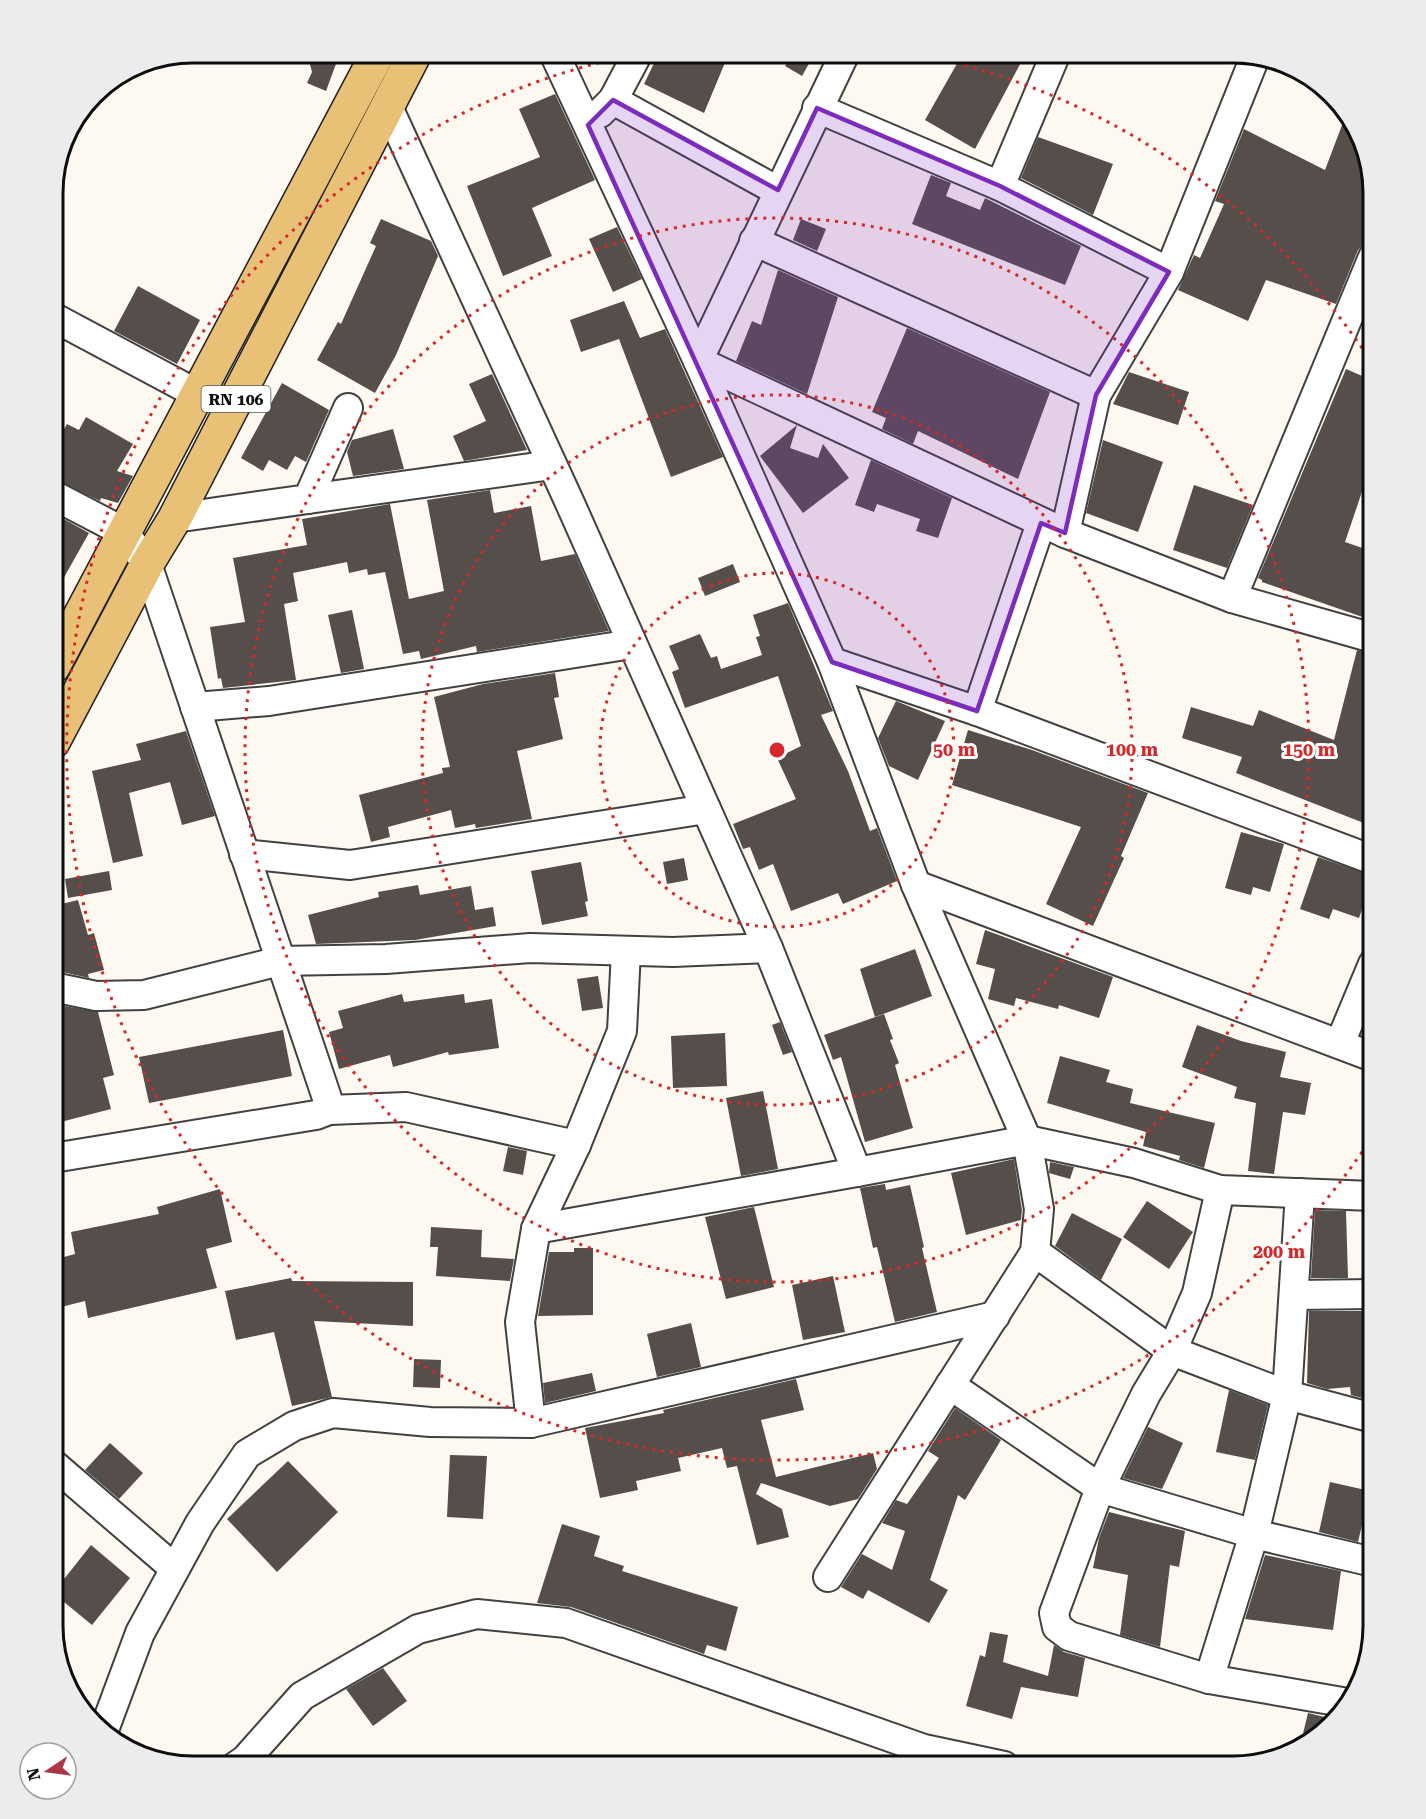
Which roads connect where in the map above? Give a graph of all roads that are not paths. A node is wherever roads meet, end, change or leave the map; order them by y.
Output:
1 (372, 63) edge
2 (409, 63) edge
3 (559, 63) edge
4 (633, 63) edge
5 (840, 63) edge
6 (1052, 63) edge
7 (1252, 64) edge
8 (614, 100) junction
9 (387, 105) junction
10 (817, 108) junction
11 (588, 126) junction
12 (1000, 186) junction
13 (777, 192) junction
14 (754, 241) junction
15 (1169, 272) junction
16 (1363, 283) edge
17 (63, 322) edge
18 (698, 361) junction
19 (199, 395) junction
20 (1096, 395) junction
21 (348, 408) dead end
22 (552, 465) junction
23 (308, 499) junction
24 (63, 500) edge
25 (175, 518) junction
26 (1053, 528) junction
27 (124, 532) junction
28 (147, 564) junction
29 (1232, 598) junction
30 (63, 630) edge
31 (1363, 635) edge
32 (632, 644) junction
33 (832, 662) junction
34 (195, 707) junction
35 (977, 711) junction
36 (63, 723) edge
37 (706, 809) junction
38 (244, 854) junction
39 (1363, 856) edge
40 (916, 885) junction
41 (768, 948) junction
42 (626, 951) junction
43 (280, 961) junction
44 (63, 989) edge
45 (1363, 990) edge
46 (1341, 1043) junction
47 (1363, 1052) edge
48 (328, 1110) junction
49 (1027, 1140) junction
50 (576, 1145) junction
51 (63, 1156) edge
52 (857, 1172) junction
53 (1220, 1190) junction
54 (1300, 1193) junction
55 (1363, 1196) edge
56 (536, 1229) junction
57 (1035, 1252) junction
58 (1363, 1294) edge
59 (1294, 1295) junction
60 (995, 1316) junction
61 (1172, 1351) junction
62 (950, 1385) junction
63 (1287, 1395) junction
64 (1363, 1415) edge
65 (531, 1423) junction
66 (63, 1473) edge
67 (1100, 1488) junction
68 (1254, 1534) junction
69 (1363, 1559) edge
70 (174, 1568) junction
71 (828, 1576) dead end
72 (1209, 1678) junction
73 (1339, 1701) edge
74 (106, 1723) edge
75 (246, 1756) edge
76 (955, 1756) edge

1 - 19 main road, RN 106
2 - 9 main road, RN 106
3 - 11 street
4 - 8 street
5 - 10 street
6 - 12 street
7 - 15 street
8 - 11 street
8 - 13 street
9 - 22 street
9 - 25 main road, RN 106
10 - 12 street
10 - 13 street
11 - 18 street
12 - 15 street
13 - 14 street
14 - 18 street
14 - 20 street
15 - 20 street
16 - 29 street
17 - 19 street
18 - 26 street
18 - 33 street
19 - 27 main road, RN 106
20 - 26 street
21 - 23 street
22 - 23 street
22 - 32 street
23 - 25 street
24 - 27 street
25 - 28 main road, RN 106
26 - 29 street
26 - 35 street
27 - 28 street
27 - 30 main road, RN 106
28 - 34 street
28 - 36 main road, RN 106
29 - 31 street
32 - 34 street
32 - 37 street
33 - 35 street
33 - 40 street
34 - 38 street
35 - 39 street
37 - 38 street
37 - 41 street
38 - 43 street
40 - 46 street
40 - 49 street
41 - 42 street
41 - 52 street
42 - 43 street
42 - 50 street
43 - 44 street
43 - 48 street
45 - 46 street
46 - 47 street
48 - 50 street
48 - 51 street
49 - 52 street
49 - 53 street
49 - 57 street
50 - 56 street
52 - 56 street
53 - 54 street
53 - 61 street
54 - 55 street
54 - 59 street
56 - 65 street
57 - 60 street
57 - 61 street
58 - 59 street
59 - 63 street
60 - 62 street
60 - 65 street
61 - 63 street
61 - 67 street
62 - 67 street
62 - 71 street
63 - 64 street
63 - 68 street
65 - 70 street
66 - 70 street
67 - 68 street
67 - 72 street
68 - 69 street
68 - 72 street
70 - 74 street
72 - 73 street
75 - 76 street

